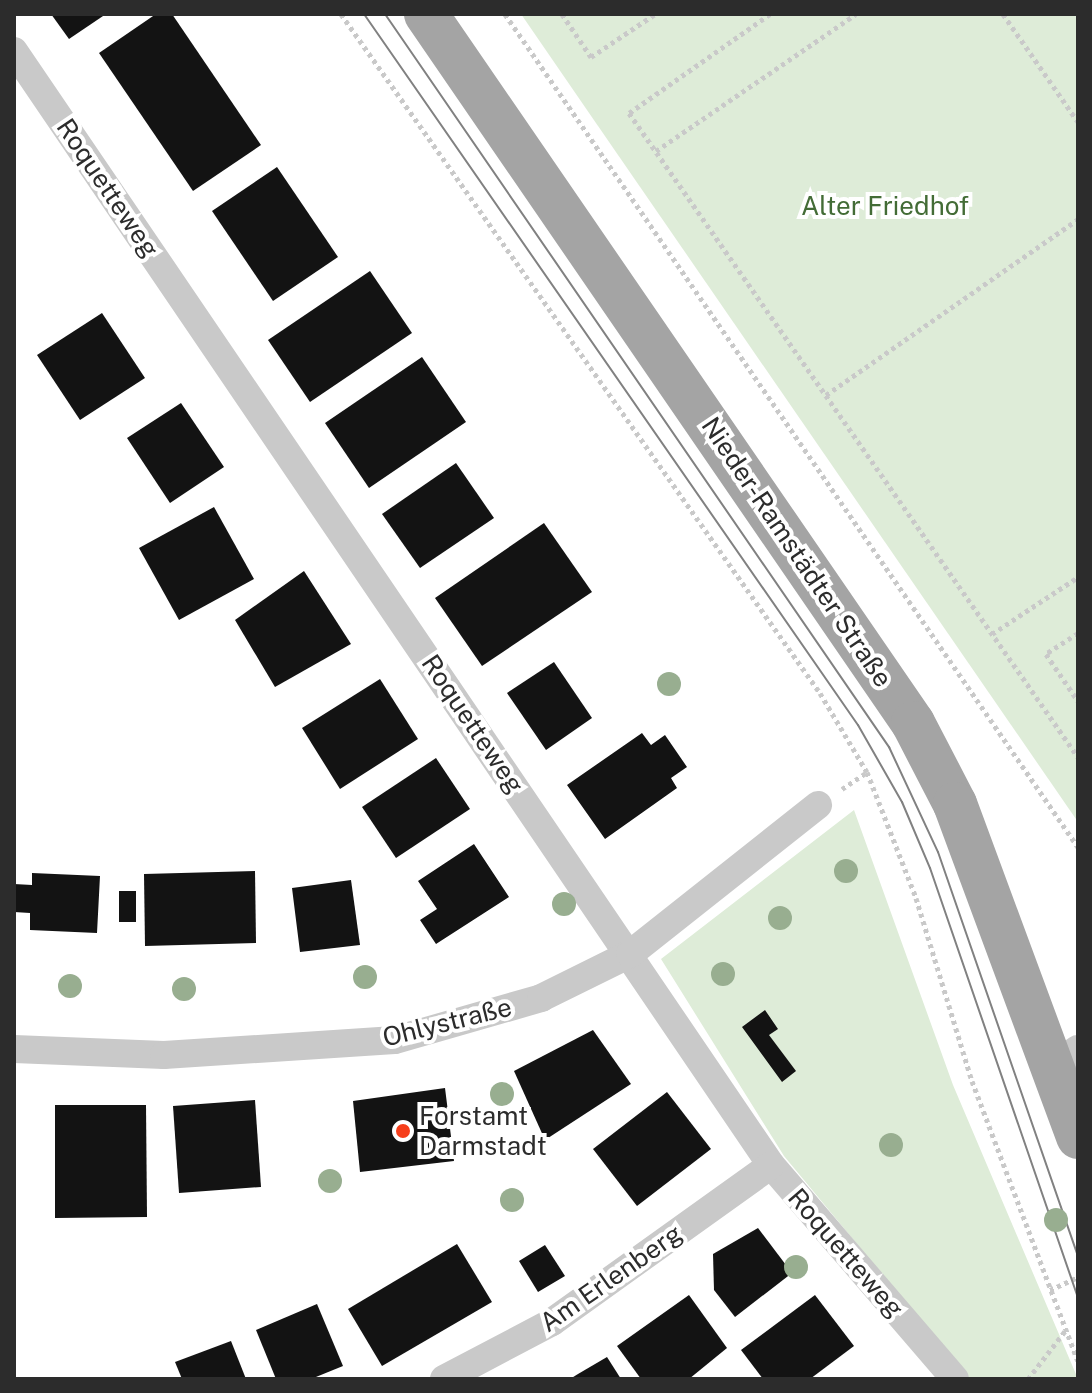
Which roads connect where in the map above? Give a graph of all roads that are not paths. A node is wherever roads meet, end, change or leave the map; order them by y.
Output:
1 (426, 14) edge
2 (14, 51) edge
3 (818, 805) dead end
4 (630, 954) junction
5 (14, 1049) edge
6 (1065, 1058) edge
7 (1078, 1137) edge
8 (771, 1165) junction
9 (444, 1379) edge
10 (955, 1379) edge

1 - 6 main road, Nieder-Ramstädter Straße
2 - 4 street, Roquetteweg
3 - 4 street, Ohlystraße
4 - 5 street, Ohlystraße
4 - 8 street, Roquetteweg
6 - 7 main road, Nieder-Ramstädter Straße
8 - 9 street, Am Erlenberg
8 - 10 street, Roquetteweg

